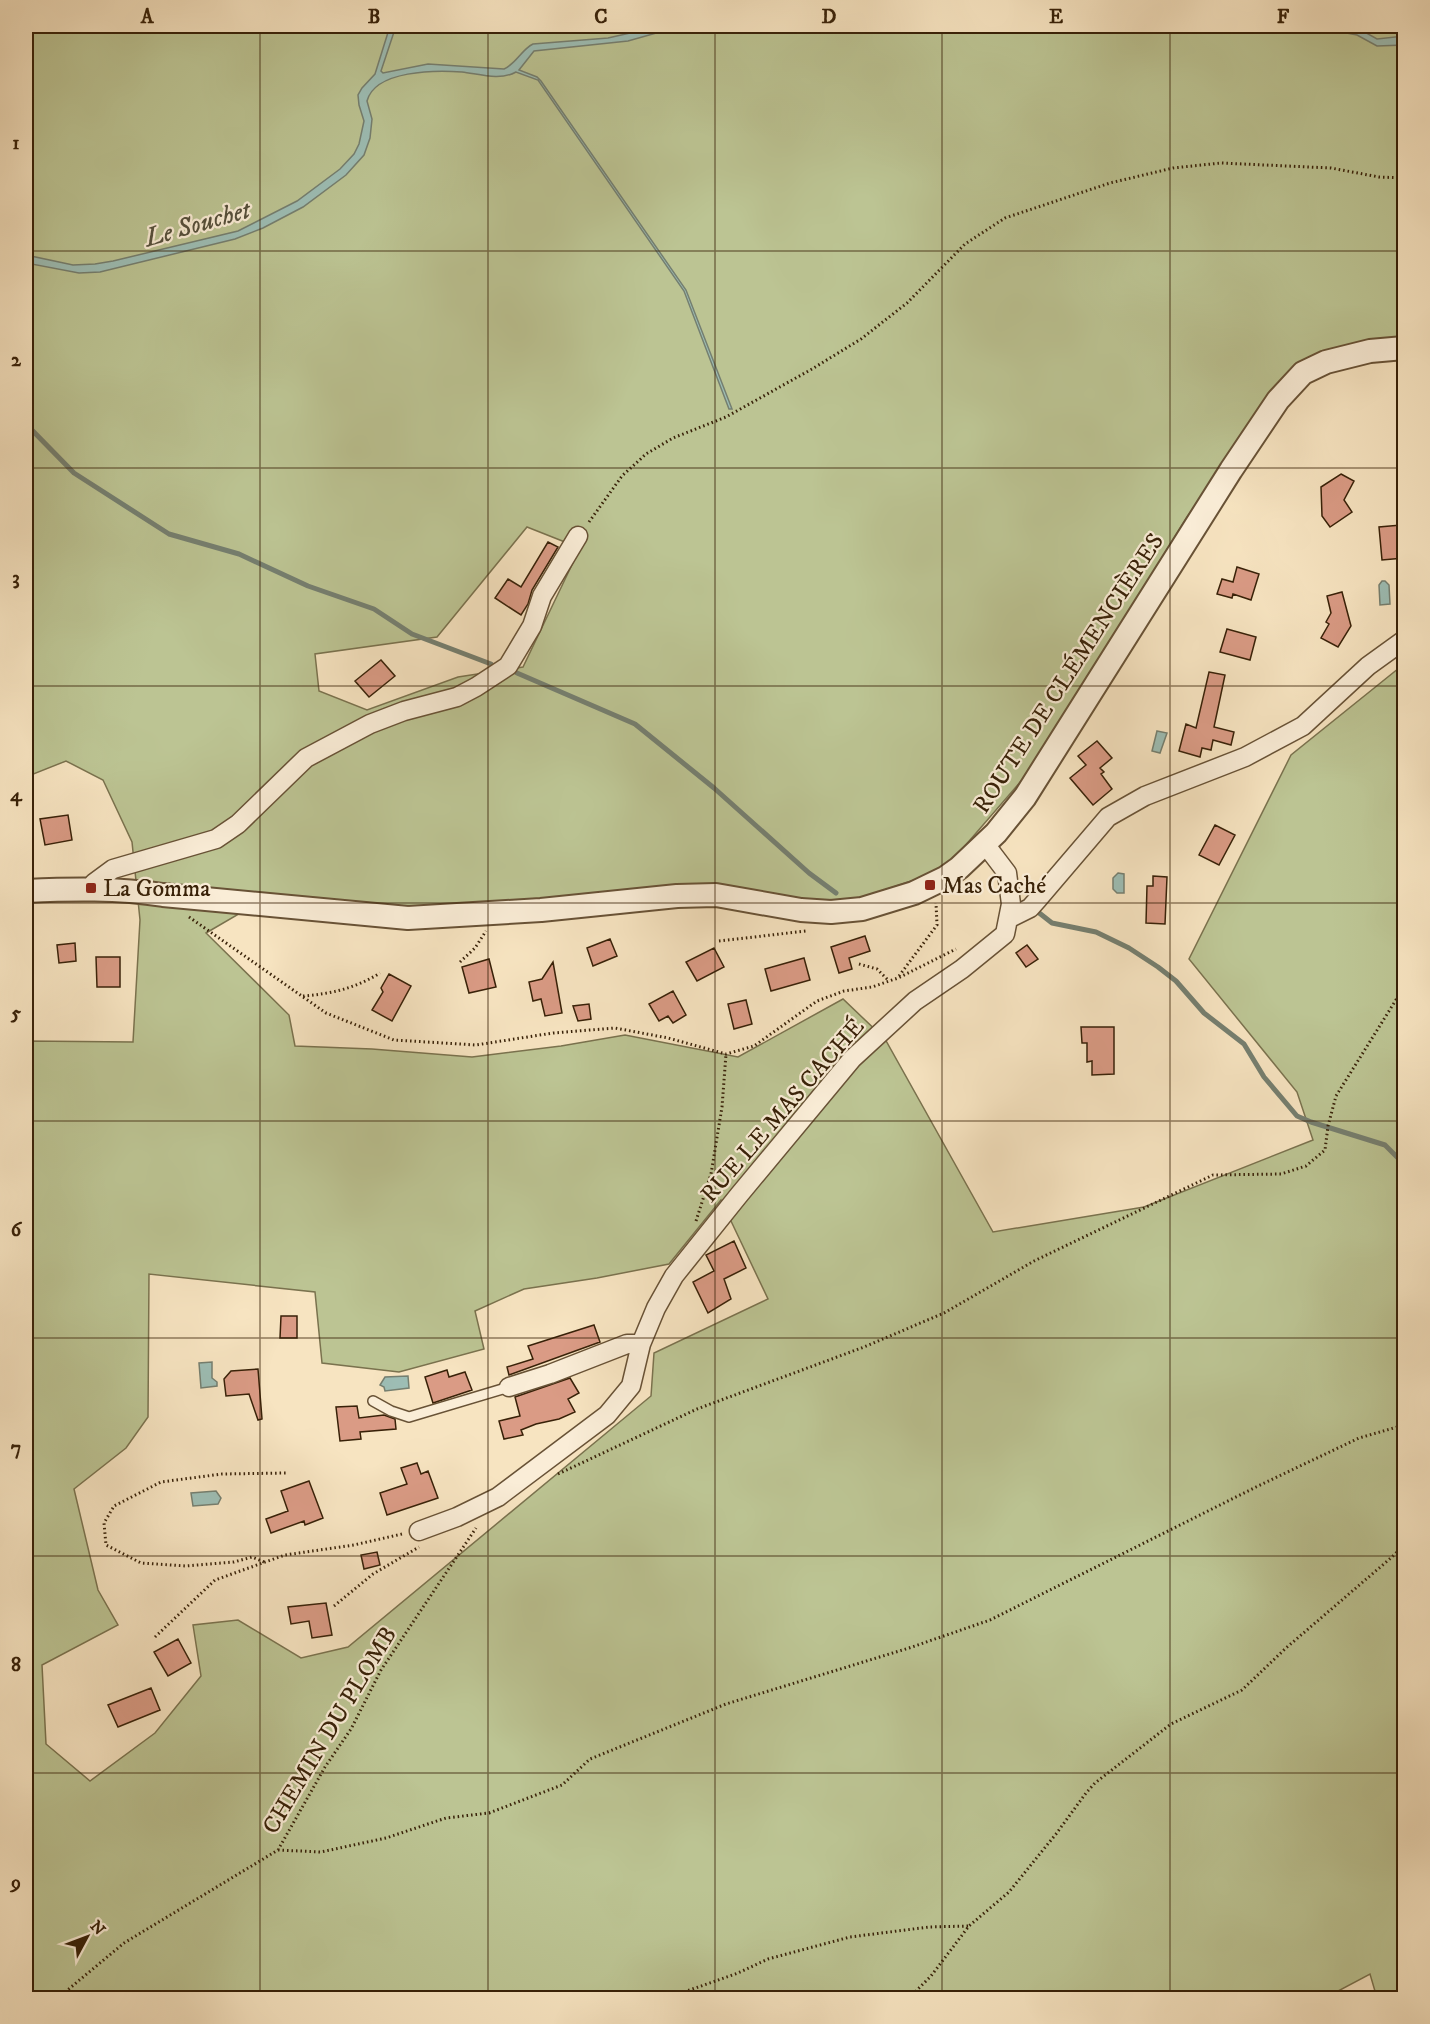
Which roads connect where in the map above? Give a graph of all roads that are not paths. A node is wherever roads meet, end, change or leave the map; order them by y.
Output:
1 (1404, 348) edge
2 (578, 537) road end
3 (1404, 640) edge
4 (985, 844) junction
5 (91, 888) junction
6 (26, 891) edge
7 (1010, 918) junction
8 (641, 1344) junction
9 (509, 1387) joint
10 (373, 1401) dead end
11 (423, 1537) road end

1 - 4 street, ROUTE DE CLÉMENCIÈRES
2 - 5 street
3 - 7 street
4 - 5 street, ROUTE DE CLÉMENCIÈRES
4 - 7 street
5 - 6 street, ROUTE DE CLÉMENCIÈRES
7 - 8 street, RUE LE MAS CACHÉ
8 - 9 street
8 - 11 street, RUE LE MAS CACHÉ
9 - 10 lane

